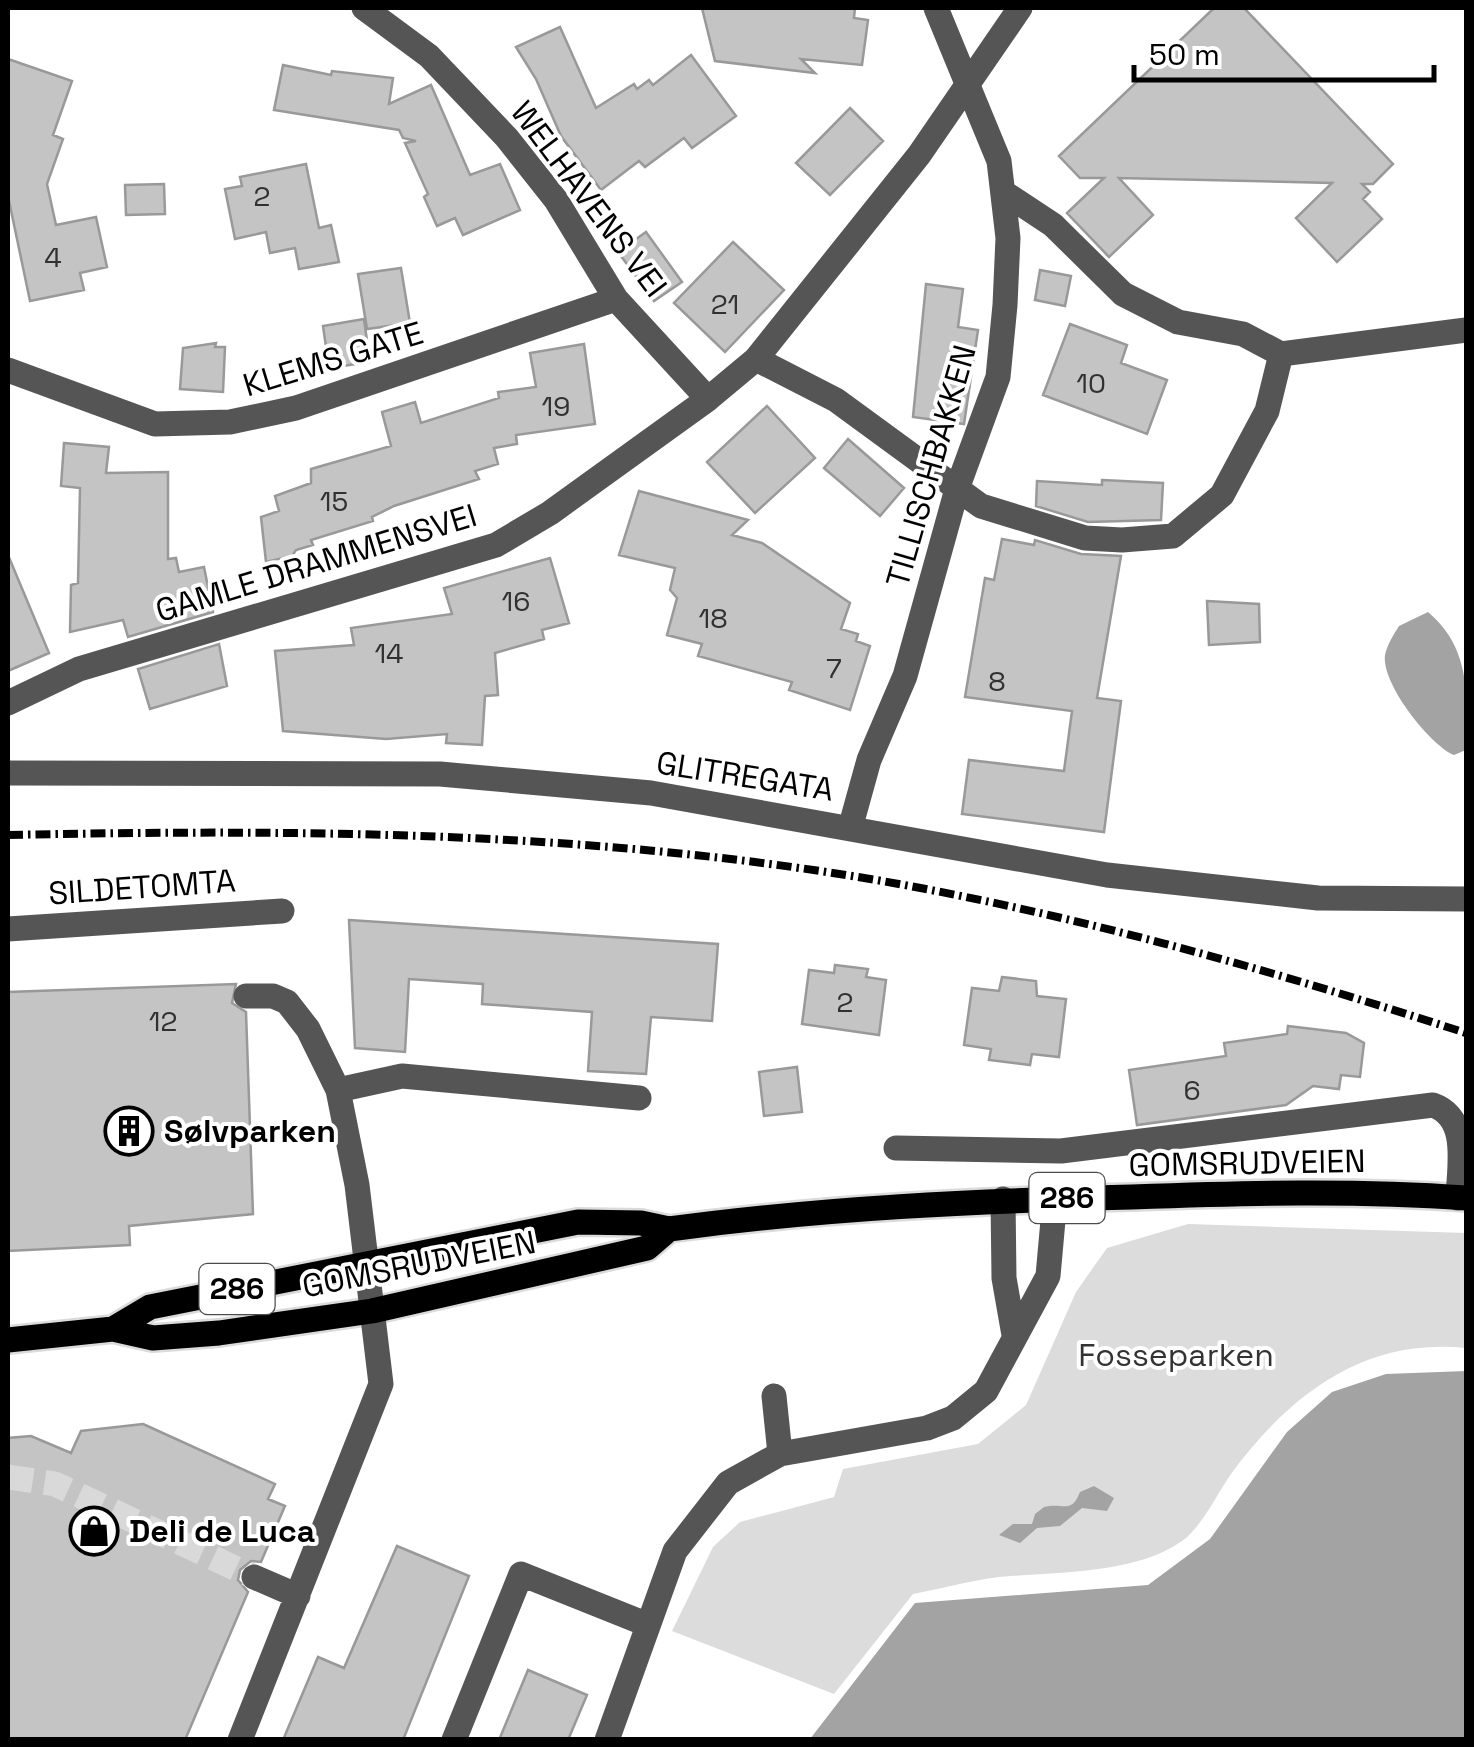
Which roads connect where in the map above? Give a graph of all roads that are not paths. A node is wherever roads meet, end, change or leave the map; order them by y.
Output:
1 (364, 8) edge
2 (936, 8) edge
3 (1020, 8) edge
4 (970, 84) junction
5 (1006, 194) junction
6 (616, 299) junction
7 (1466, 330) edge
8 (1281, 354) junction
9 (756, 358) junction
10 (8, 370) edge
11 (708, 399) junction
12 (957, 489) junction
13 (8, 703) edge
14 (8, 774) edge
15 (852, 825) junction
16 (1466, 899) edge
17 (282, 911) dead end
18 (8, 929) edge
19 (246, 996) dead end
20 (338, 1090) junction
21 (639, 1098) dead end
22 (896, 1148) dead end
23 (1054, 1198) junction
24 (1462, 1198) edge
25 (1003, 1200) junction
26 (669, 1229) junction
27 (365, 1264) junction
28 (372, 1311) junction
29 (114, 1329) junction
30 (1014, 1335) junction
31 (8, 1340) edge
32 (774, 1396) dead end
33 (780, 1454) junction
34 (254, 1577) tunnel mouth
35 (298, 1596) junction
36 (646, 1624) junction
37 (240, 1740) edge
38 (454, 1740) edge
39 (607, 1740) edge

1 - 6 street, WELHAVENS VEI
2 - 4 street, TILLISCHBAKKEN
3 - 4 street, GAMLE DRAMMENSVEI
4 - 5 street, TILLISCHBAKKEN
4 - 9 street, GAMLE DRAMMENSVEI
5 - 8 street
5 - 12 street, TILLISCHBAKKEN
6 - 10 street, KLEMS GATE
6 - 11 street, WELHAVENS VEI
7 - 8 street
8 - 12 street
9 - 11 street, GAMLE DRAMMENSVEI
9 - 12 street
11 - 13 street, GAMLE DRAMMENSVEI
12 - 15 street, TILLISCHBAKKEN
14 - 15 street, GLITREGATA
15 - 16 street, GLITREGATA
17 - 18 street, SILDETOMTA
19 - 20 street
20 - 21 street
20 - 27 street
22 - 24 street
23 - 24 main road, GOMSRUDVEIEN / 286
23 - 25 main road, GOMSRUDVEIEN / 286
23 - 30 street
25 - 26 main road, GOMSRUDVEIEN / 286
25 - 30 street
26 - 27 main road, GOMSRUDVEIEN / 286
26 - 28 main road, GOMSRUDVEIEN / 286
27 - 28 street
27 - 29 main road, GOMSRUDVEIEN / 286
28 - 29 main road, GOMSRUDVEIEN / 286
28 - 35 street
29 - 31 main road, GOMSRUDVEIEN / 286
30 - 33 street
32 - 33 street
33 - 36 street
34 - 35 street
35 - 37 street
36 - 38 street
36 - 39 street

